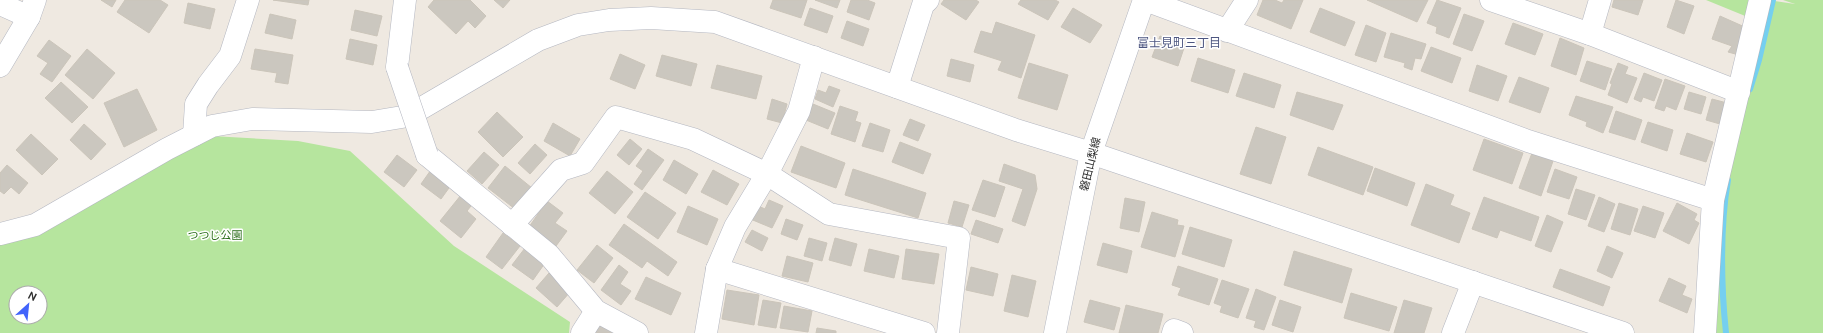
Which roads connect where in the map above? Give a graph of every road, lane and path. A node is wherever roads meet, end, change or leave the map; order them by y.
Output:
1 (248, 0) edge
2 (405, 0) edge
3 (1144, 0) edge
4 (1247, 0) edge
5 (1491, 0) edge
6 (1600, 0) edge
7 (1760, 0) edge
8 (920, 2) edge
9 (0, 4) edge
10 (32, 8) edge
11 (1227, 31) junction
12 (1590, 34) junction
13 (814, 57) junction
14 (0, 66) edge
15 (897, 87) junction
16 (1740, 92) junction
17 (194, 136) junction
18 (1091, 153) junction
19 (767, 174) junction
20 (1713, 200) junction
21 (512, 225) junction
22 (0, 234) edge
23 (717, 269) junction
24 (1473, 282) junction
25 (596, 311) junction
26 (918, 332) edge
27 (582, 333) edge
28 (637, 333) edge
29 (706, 333) edge
30 (948, 333) edge
31 (1055, 333) edge
32 (1173, 333) edge
33 (1182, 333) edge
34 (1453, 333) edge
35 (1623, 333) edge
36 (1705, 333) edge

1 - 17 street
2 - 21 street, bridge
3 - 11 street
3 - 18 street, 磐田山梨線
4 - 11 street
5 - 12 street
6 - 12 street
7 - 16 street
8 - 15 street
9 - 10 street
10 - 14 street
11 - 20 street
12 - 16 street
13 - 15 street
13 - 17 street
13 - 19 street
15 - 18 street
16 - 20 street
17 - 22 street
18 - 24 street
18 - 31 street, 磐田山梨線
19 - 21 street
19 - 23 street
19 - 30 street
20 - 36 street
21 - 25 street
23 - 26 street
23 - 29 street
24 - 34 street
24 - 35 street
25 - 27 street
25 - 28 street
32 - 33 street

